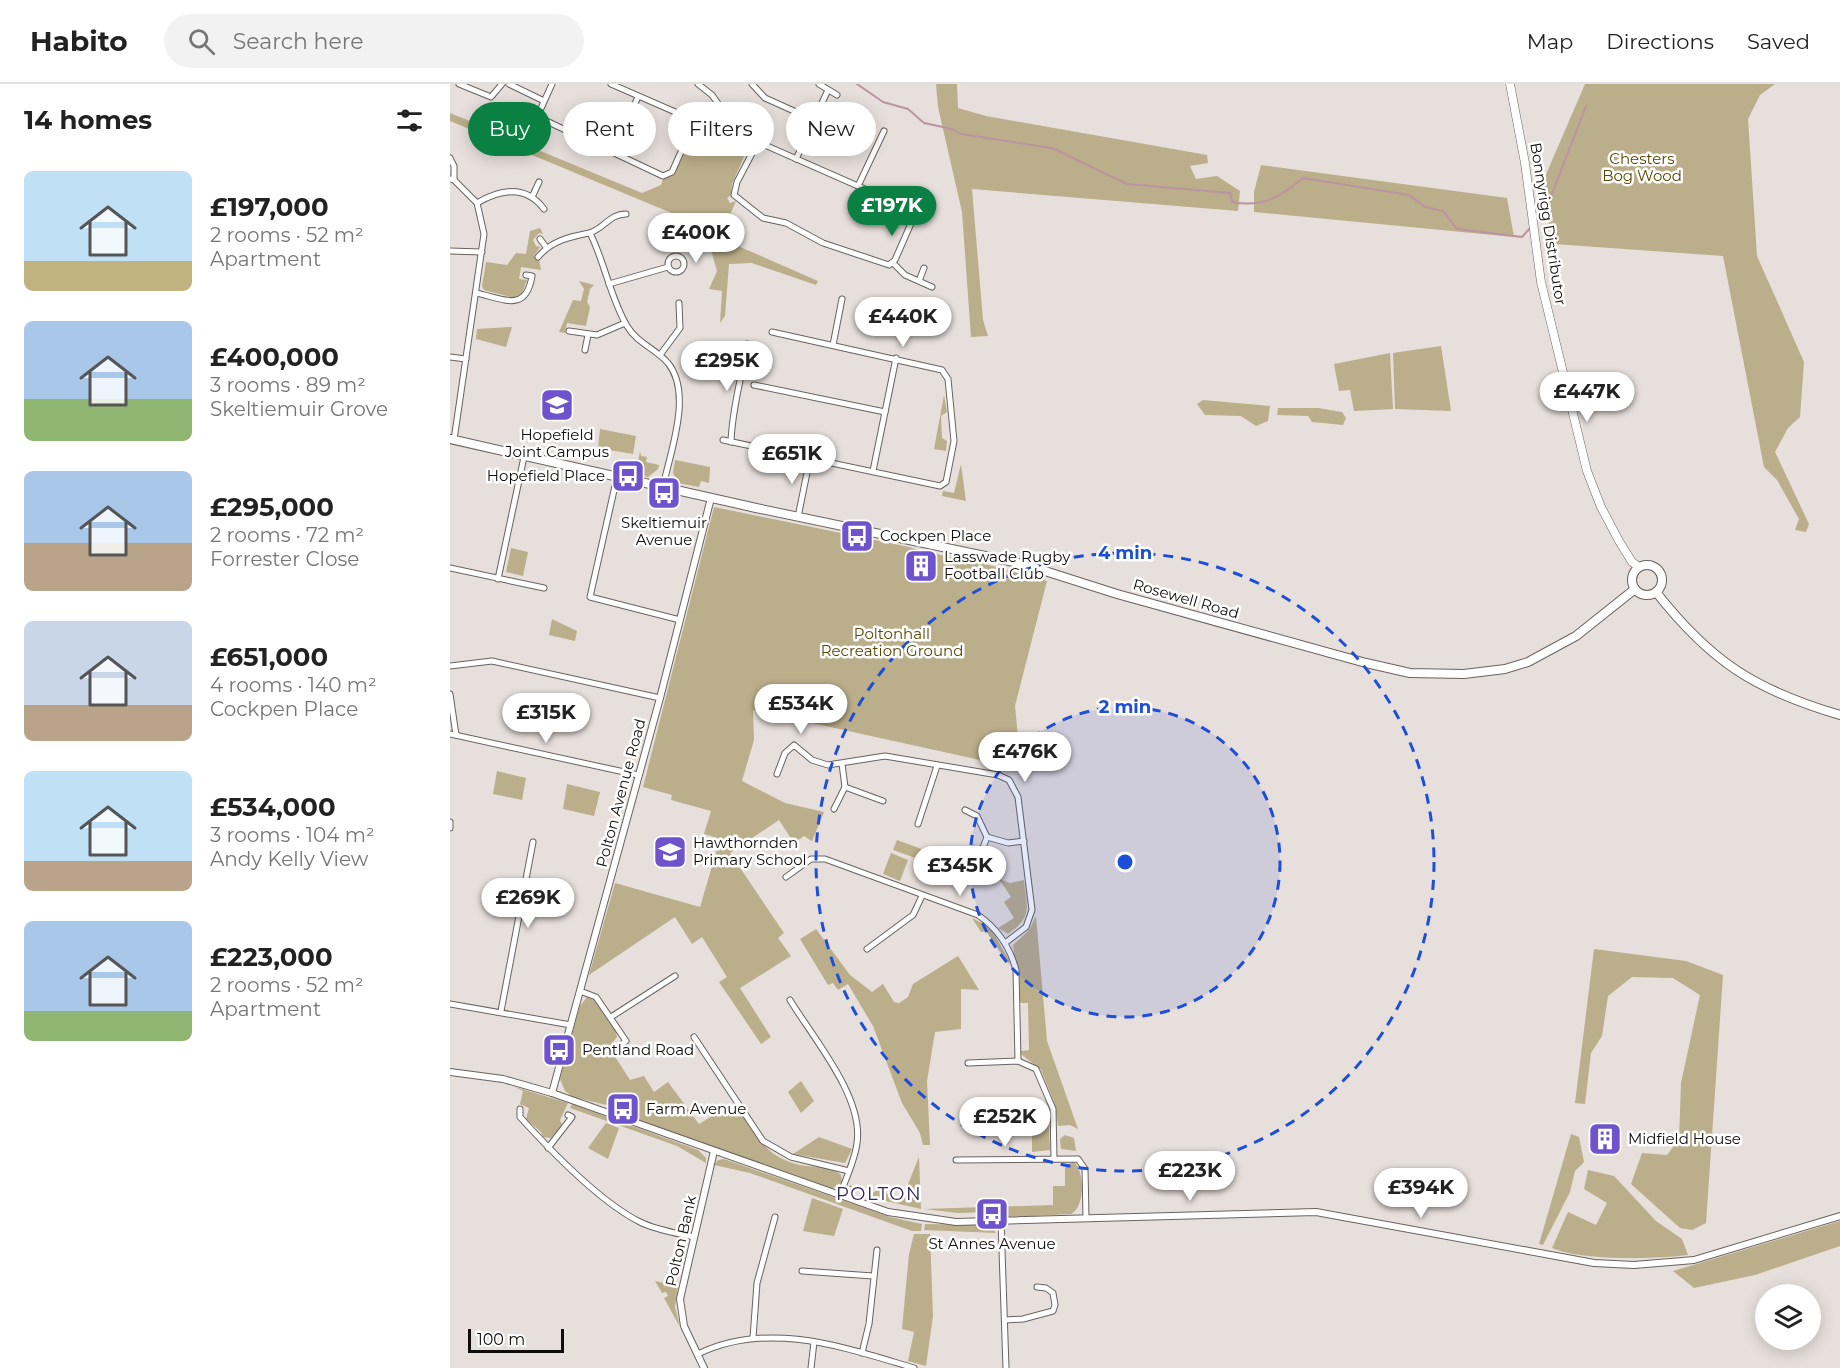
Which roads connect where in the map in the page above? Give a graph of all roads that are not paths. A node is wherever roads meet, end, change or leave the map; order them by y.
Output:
1 (459, 84) edge
2 (502, 84) edge
3 (509, 84) edge
4 (552, 84) edge
5 (611, 84) edge
6 (698, 84) edge
7 (752, 84) edge
8 (819, 84) edge
9 (1510, 84) edge
10 (828, 90) junction
11 (837, 95) dead end
12 (638, 97) junction
13 (544, 101) junction
14 (636, 102) edge
15 (650, 102) edge
16 (717, 102) edge
17 (822, 102) edge
18 (656, 104) edge
19 (786, 107) edge
20 (563, 129) edge
21 (884, 131) dead end
22 (774, 149) edge
23 (620, 156) edge
24 (751, 156) edge
25 (797, 156) edge
26 (450, 158) edge
27 (796, 159) junction
28 (452, 180) edge
29 (539, 182) dead end
30 (858, 186) junction
31 (533, 195) junction
32 (477, 203) junction
33 (544, 209) dead end
34 (916, 212) junction
35 (626, 214) dead end
36 (926, 216) dead end
37 (590, 233) junction
38 (540, 239) dead end
39 (546, 247) junction
40 (450, 251) edge
41 (482, 252) junction
42 (538, 257) dead end
43 (893, 263) junction
44 (668, 267) dead end
45 (924, 268) dead end
46 (526, 275) dead end
47 (919, 281) junction
48 (609, 284) junction
49 (932, 287) dead end
50 (476, 293) junction
51 (842, 299) dead end
52 (679, 303) dead end
53 (625, 323) junction
54 (569, 331) dead end
55 (772, 332) dead end
56 (588, 335) junction
57 (747, 344) dead end
58 (833, 345) junction
59 (585, 350) dead end
60 (660, 355) junction
61 (450, 357) edge
62 (896, 358) junction
63 (466, 359) junction
64 (754, 385) dead end
65 (885, 412) junction
66 (452, 440) edge
67 (723, 440) dead end
68 (731, 442) junction
69 (524, 457) junction
70 (810, 458) junction
71 (873, 471) junction
72 (617, 477) junction
73 (663, 487) junction
74 (711, 498) junction
75 (798, 516) junction
76 (1639, 567) junction
77 (450, 568) edge
78 (498, 579) junction
79 (544, 588) dead end
80 (1635, 589) junction
81 (1656, 592) junction
82 (680, 620) junction
83 (450, 666) edge
84 (450, 694) edge
85 (660, 698) junction
86 (1840, 715) edge
87 (453, 734) edge
88 (842, 764) junction
89 (937, 766) junction
90 (777, 774) dead end
91 (638, 775) junction
92 (845, 787) junction
93 (919, 798) dead end
94 (883, 801) dead end
95 (926, 801) junction
96 (834, 809) dead end
97 (965, 810) dead end
98 (450, 822) edge
99 (918, 824) dead end
100 (450, 828) edge
101 (987, 837) junction
102 (1024, 841) junction
103 (533, 842) dead end
104 (978, 861) dead end
105 (786, 877) dead end
106 (922, 896) junction
107 (1005, 943) junction
108 (867, 949) dead end
109 (675, 976) dead end
110 (580, 991) junction
111 (790, 1000) dead end
112 (450, 1004) edge
113 (501, 1011) junction
114 (611, 1017) junction
115 (571, 1024) junction
116 (694, 1037) dead end
117 (622, 1044) dead end
118 (1018, 1061) junction
119 (968, 1063) dead end
120 (450, 1072) edge
121 (552, 1093) junction
122 (520, 1109) dead end
123 (568, 1115) dead end
124 (548, 1148) junction
125 (714, 1151) junction
126 (1054, 1159) junction
127 (956, 1160) dead end
128 (849, 1171) junction
129 (840, 1195) junction
130 (1840, 1216) edge
131 (776, 1217) dead end
132 (1086, 1218) junction
133 (1001, 1221) junction
134 (694, 1237) junction
135 (877, 1250) dead end
136 (802, 1271) dead end
137 (873, 1275) junction
138 (1037, 1287) dead end
139 (1005, 1320) junction
140 (753, 1338) junction
141 (814, 1342) junction
142 (862, 1353) junction
143 (698, 1354) junction
144 (704, 1368) edge
145 (811, 1368) edge
146 (914, 1368) edge
147 (1006, 1368) edge

1 - 2 street
3 - 13 street
4 - 13 street
5 - 12 street
6 - 16 street
7 - 19 street
8 - 10 street
9 - 76 main road, Bonnyrigg Distributor
10 - 11 street
10 - 17 street
12 - 14 street
12 - 15 street
13 - 20 street
18 - 23 street
21 - 30 street
22 - 27 street
24 - 43 street
25 - 27 street
26 - 28 street
27 - 30 street
28 - 32 street
29 - 31 street
30 - 34 street
31 - 32 street
31 - 33 street
32 - 41 street
34 - 36 street
34 - 43 street
35 - 37 street
37 - 39 street
37 - 48 street
38 - 39 street
39 - 42 street
40 - 41 street
41 - 50 street
43 - 47 street
44 - 48 street
45 - 47 street
46 - 50 street
47 - 49 street
48 - 53 street
50 - 63 street
51 - 58 street
52 - 60 street
53 - 56 street
53 - 60 street
54 - 56 street
55 - 58 street
56 - 59 street
57 - 68 street
58 - 62 street
60 - 73 street
61 - 63 street
62 - 65 street
62 - 71 street
63 - 66 street
64 - 65 street
65 - 71 street
66 - 69 main road, Rosewell Road
67 - 68 street
68 - 70 street
69 - 72 main road, Rosewell Road
69 - 78 street
70 - 71 street
70 - 75 street
72 - 73 main road, Rosewell Road
72 - 82 street
73 - 74 main road, Rosewell Road
74 - 75 main road, Rosewell Road
74 - 82 street, Polton Avenue Road
75 - 80 main road, Rosewell Road
76 - 80 main road
76 - 81 main road
77 - 78 street
78 - 79 street
80 - 81 main road
81 - 86 main road
82 - 85 street, Polton Avenue Road
83 - 85 street
84 - 87 street
85 - 91 street, Polton Avenue Road
87 - 91 street
88 - 89 street
88 - 90 street
88 - 92 street
89 - 95 street
89 - 102 street
91 - 110 street, Polton Avenue Road
92 - 94 street
92 - 96 street
93 - 95 street
95 - 99 street
97 - 101 street
98 - 100 street
101 - 102 street
101 - 104 street
102 - 107 street
103 - 113 street
105 - 106 street
106 - 107 street
106 - 108 street
107 - 118 street
109 - 114 street
110 - 114 street
110 - 115 street, Polton Avenue Road
111 - 128 street
112 - 113 street
113 - 115 street
114 - 117 street
115 - 121 street, Polton Avenue Road
116 - 128 street
118 - 119 street
118 - 126 street
120 - 121 street
121 - 125 street
122 - 124 street
123 - 124 street
124 - 134 street
125 - 129 street
125 - 134 street, Polton Bank
126 - 127 street
126 - 132 street
128 - 129 street
129 - 133 street
130 - 132 street
131 - 140 street
132 - 133 street
133 - 139 street
134 - 143 street, Polton Bank
135 - 137 street
136 - 137 street
137 - 142 street
138 - 139 street
139 - 147 street
140 - 141 street
140 - 143 street
141 - 142 street
141 - 145 street
142 - 146 street
143 - 144 street, Polton Bank

